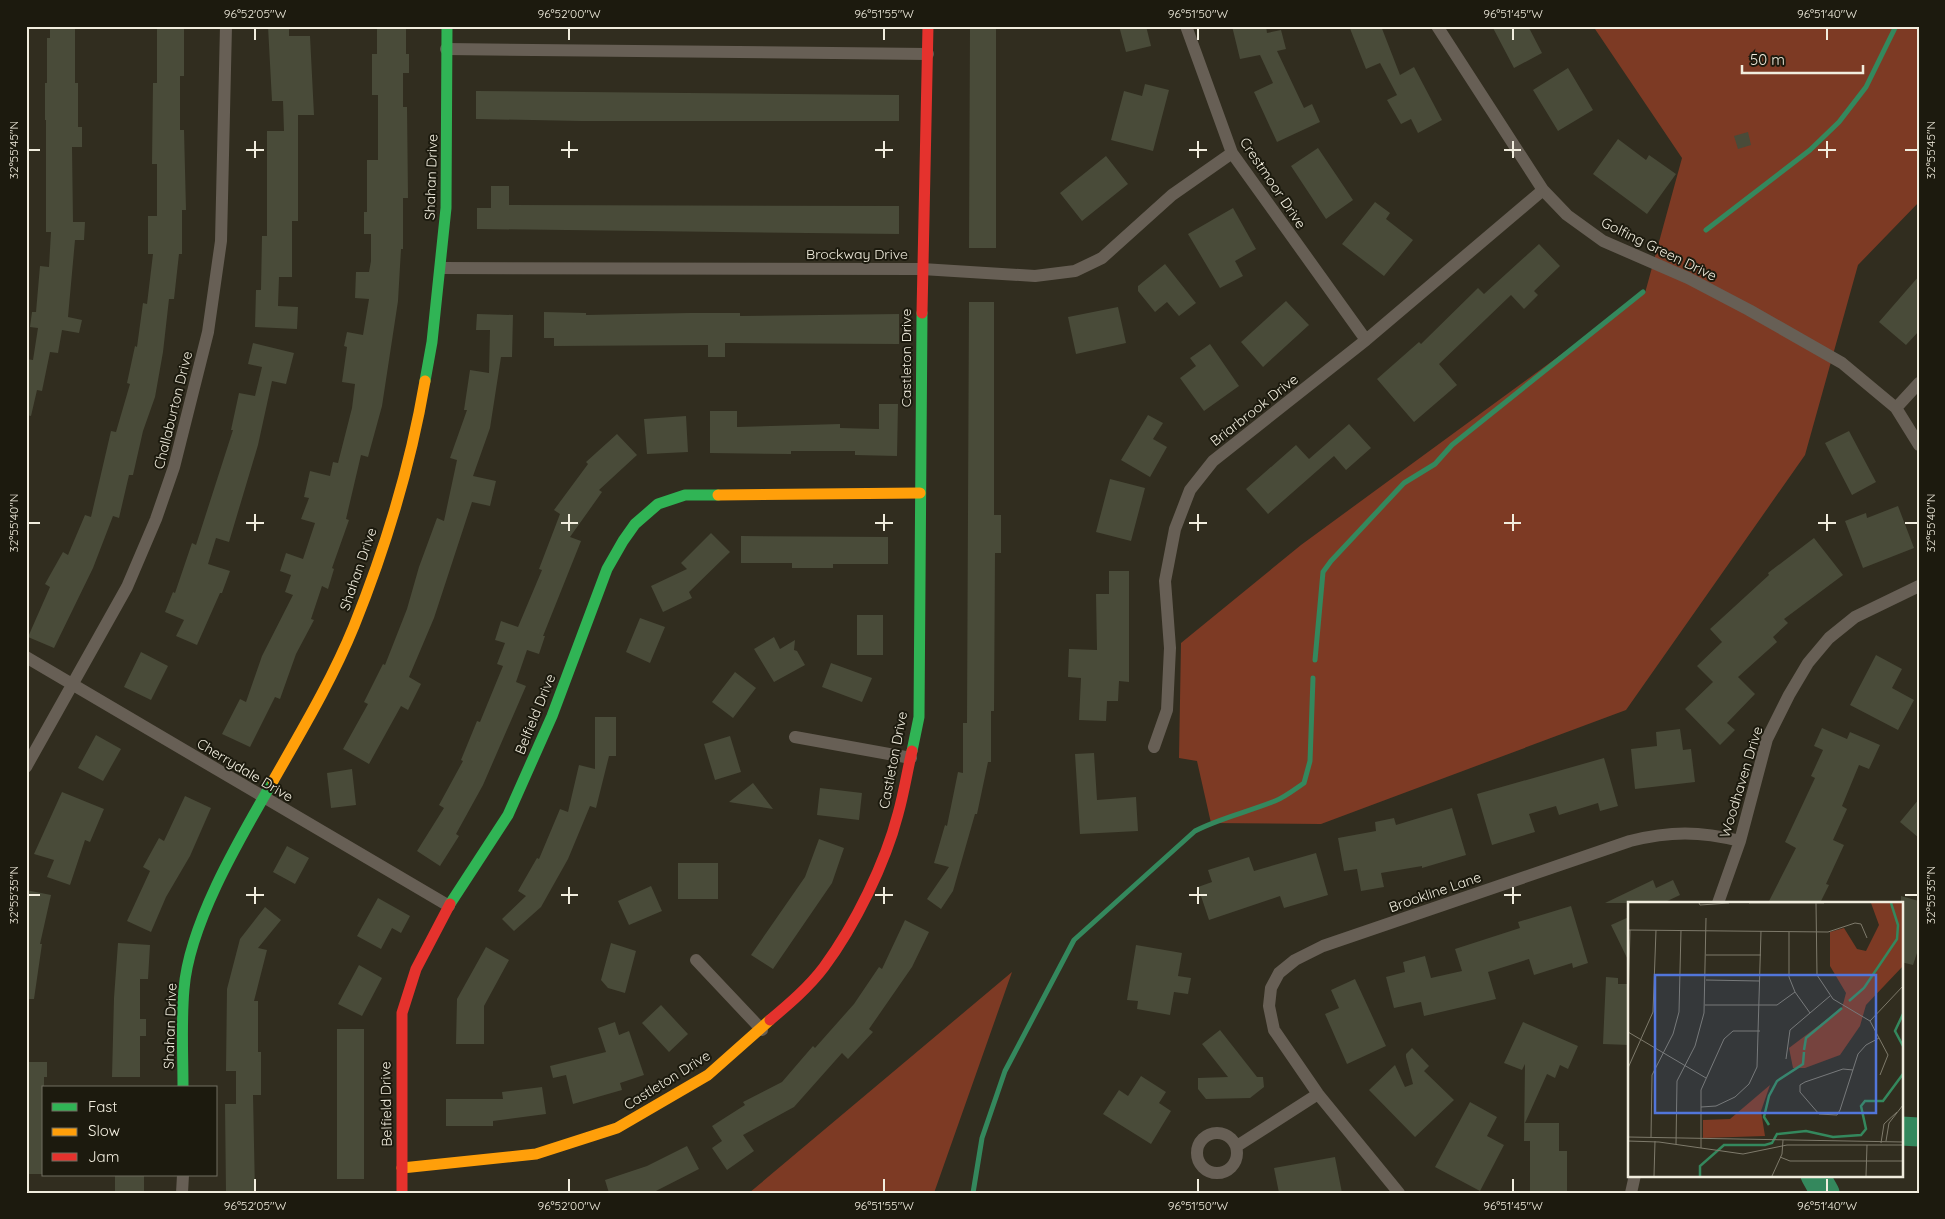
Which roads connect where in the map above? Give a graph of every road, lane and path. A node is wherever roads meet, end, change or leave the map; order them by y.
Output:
1 (226, 26) edge
2 (447, 26) edge
3 (928, 26) edge
4 (1186, 26) edge
5 (1436, 26) edge
6 (446, 49) junction
7 (928, 54) junction
8 (1232, 153) junction
9 (1544, 190) junction
10 (441, 268) junction
11 (922, 269) junction
12 (1366, 340) junction
13 (1919, 383) edge
14 (1896, 408) junction
15 (1919, 445) edge
16 (920, 493) junction
17 (1919, 586) edge
18 (26, 657) edge
19 (74, 685) junction
20 (795, 737) dead end
21 (1154, 747) dead end
22 (911, 758) junction
23 (26, 767) edge
24 (263, 798) junction
25 (1740, 841) junction
26 (1718, 902) edge
27 (449, 906) junction
28 (696, 960) dead end
29 (762, 1030) junction
30 (183, 1086) edge
31 (1318, 1094) junction
32 (1237, 1146) dead end
33 (402, 1168) junction
34 (182, 1176) edge
35 (1636, 1176) edge
36 (182, 1193) edge
37 (402, 1193) edge
38 (1399, 1193) edge
39 (1631, 1193) edge

1 - 19 street, Challaburton Drive
2 - 6 street, Shahan Drive
3 - 7 street, Castleton Drive
4 - 8 street, Crestmoor Drive
5 - 9 street, Golfing Green Drive
6 - 7 street
6 - 10 street, Shahan Drive
7 - 11 street, Castleton Drive
8 - 11 street, Brockway Drive
8 - 12 street, Crestmoor Drive
9 - 12 street, Briarbrook Drive
9 - 14 street, Golfing Green Drive
10 - 11 street, Brockway Drive
10 - 24 street, Shahan Drive
11 - 16 street, Castleton Drive
12 - 21 street, Briarbrook Drive
13 - 14 street
14 - 15 street, Golfing Green Drive
16 - 22 street, Castleton Drive
16 - 27 street, Belfield Drive
17 - 25 street, Woodhaven Drive
18 - 19 street, Cherrydale Drive
19 - 23 street, Challaburton Drive
19 - 24 street, Cherrydale Drive
20 - 22 street
22 - 29 street, Castleton Drive
24 - 27 street, Cherrydale Drive
24 - 30 street, Shahan Drive
25 - 26 street, Woodhaven Drive
25 - 31 street, Brookline Lane
27 - 33 street, Belfield Drive
28 - 29 street
29 - 33 street, Castleton Drive
31 - 32 street
31 - 38 street
33 - 37 street, Belfield Drive
34 - 36 street
35 - 39 street

